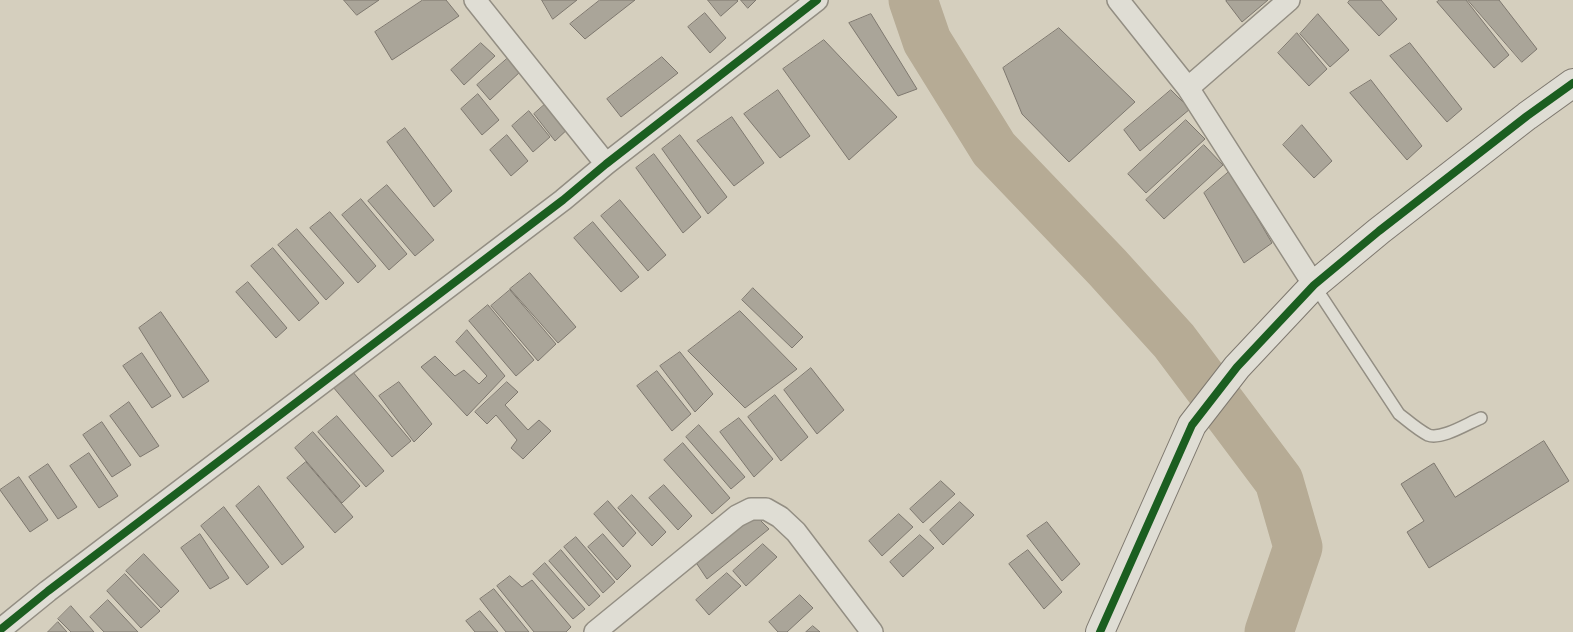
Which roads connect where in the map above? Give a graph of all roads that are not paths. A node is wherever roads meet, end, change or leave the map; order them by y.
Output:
1 (475, 0) edge
2 (817, 0) edge
3 (1118, 0) edge
4 (1289, 0) edge
5 (1573, 83) edge
6 (1188, 88) junction
7 (606, 164) junction
8 (1314, 285) junction
9 (1480, 418) dead end
10 (0, 630) edge
11 (595, 632) edge
12 (872, 632) edge
13 (1100, 632) edge

1 - 7 street
2 - 7 street
3 - 6 street
4 - 6 street
5 - 8 street
6 - 8 street
7 - 10 street
8 - 9 lane
8 - 13 street
11 - 12 street

